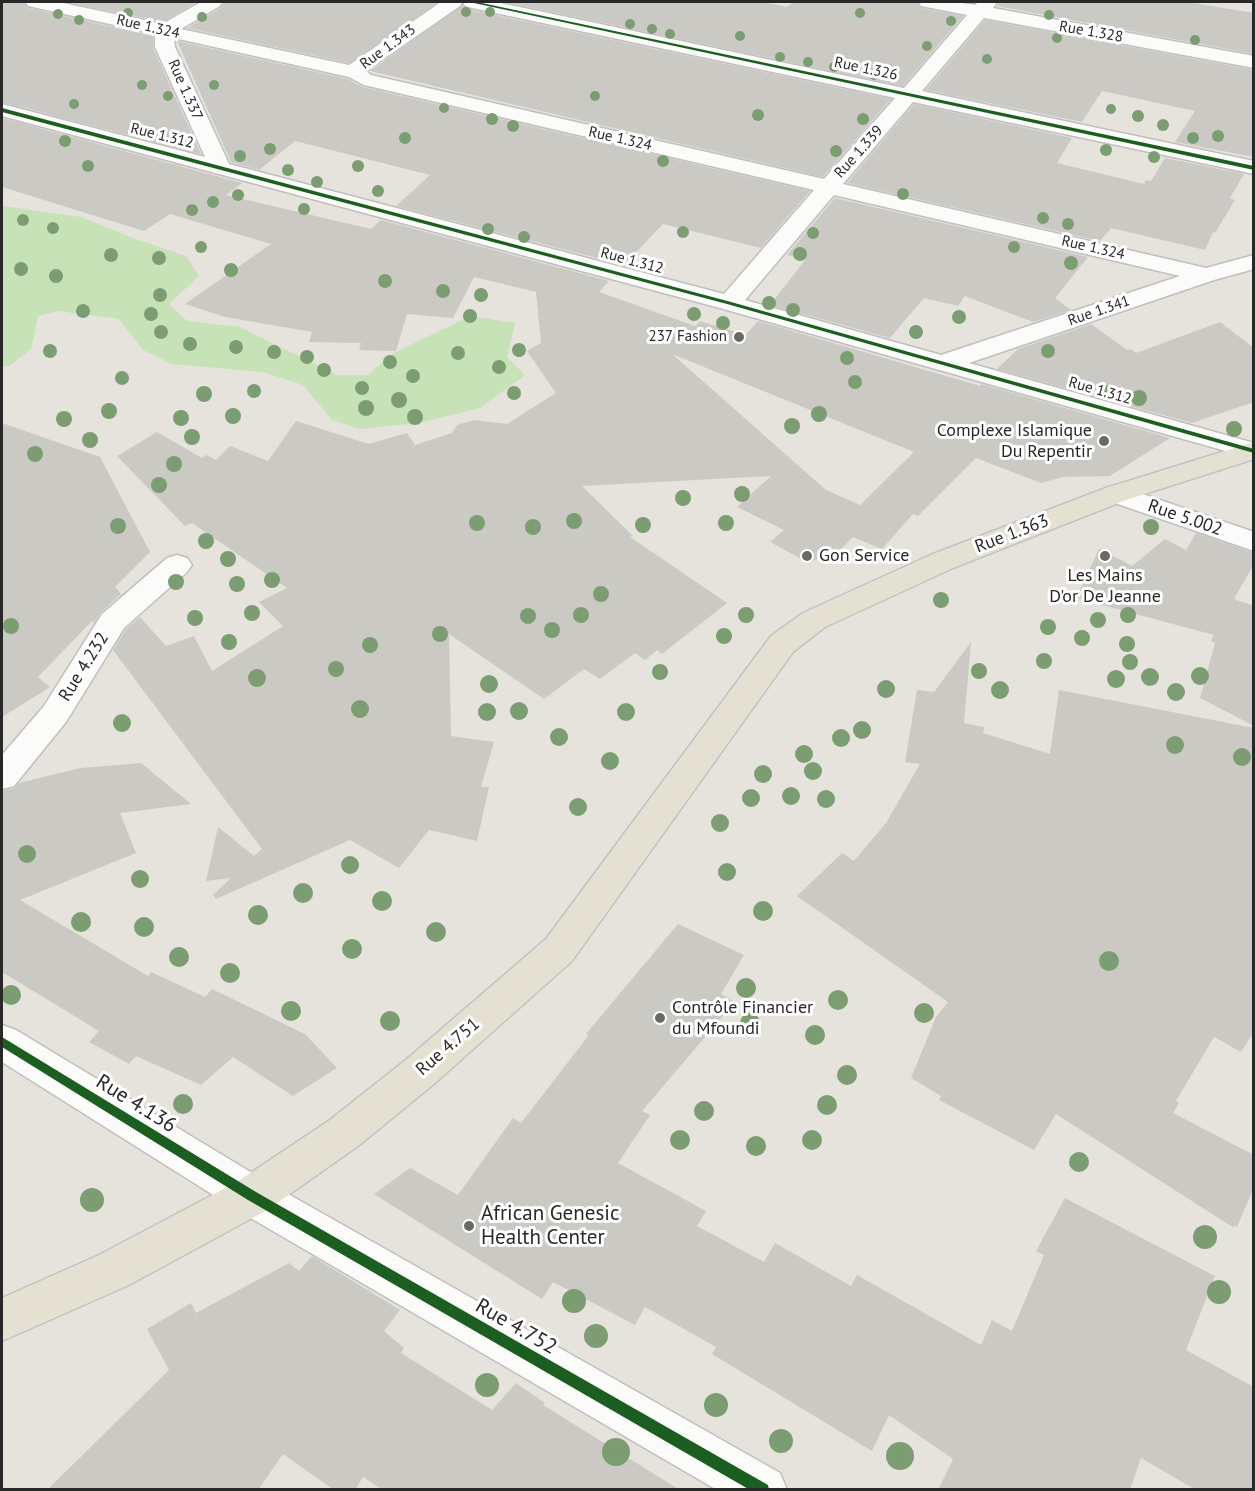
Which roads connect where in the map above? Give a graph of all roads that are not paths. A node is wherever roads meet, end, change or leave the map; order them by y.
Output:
1 (35, 2) edge
2 (213, 2) edge
3 (453, 2) edge
4 (472, 2) edge
5 (928, 2) edge
6 (984, 7) edge
7 (164, 31) junction
8 (1254, 62) edge
9 (356, 73) junction
10 (911, 93) junction
11 (2, 110) edge
12 (220, 166) junction
13 (1254, 168) edge
14 (828, 187) junction
15 (1254, 262) edge
16 (1206, 275) junction
17 (729, 303) junction
18 (946, 362) junction
19 (1253, 451) edge
20 (1116, 494) junction
21 (1254, 542) edge
22 (177, 566) dead end
23 (782, 644) joint
24 (2, 777) edge
25 (2, 1042) edge
26 (252, 1196) junction
27 (2, 1320) edge
28 (763, 1490) edge

1 - 7 street, Rue 1.324
2 - 7 street
3 - 9 street, Rue 1.343
4 - 10 street, Rue 1.326
5 - 6 street, Rue 1.328
6 - 8 street, Rue 1.328
6 - 10 street, Rue 1.339
7 - 9 street, Rue 1.324
7 - 12 street, Rue 1.337
9 - 14 street, Rue 1.324
10 - 13 street, Rue 1.326
10 - 14 street, Rue 1.339
11 - 12 street, Rue 1.312
12 - 17 street, Rue 1.312
14 - 16 street, Rue 1.324
14 - 17 street, Rue 1.339
15 - 16 street, Rue 1.341
16 - 18 street, Rue 1.341
17 - 18 street, Rue 1.312
18 - 19 street, Rue 1.312
19 - 20 main road, Rue 1.363
20 - 21 street, Rue 5.002
20 - 23 main road, Rue 1.363
22 - 24 street, Rue 4.232
23 - 26 main road, Rue 4.751
25 - 26 street, Rue 4.136
26 - 27 main road, Rue 4.751
26 - 28 street, Rue 4.752

